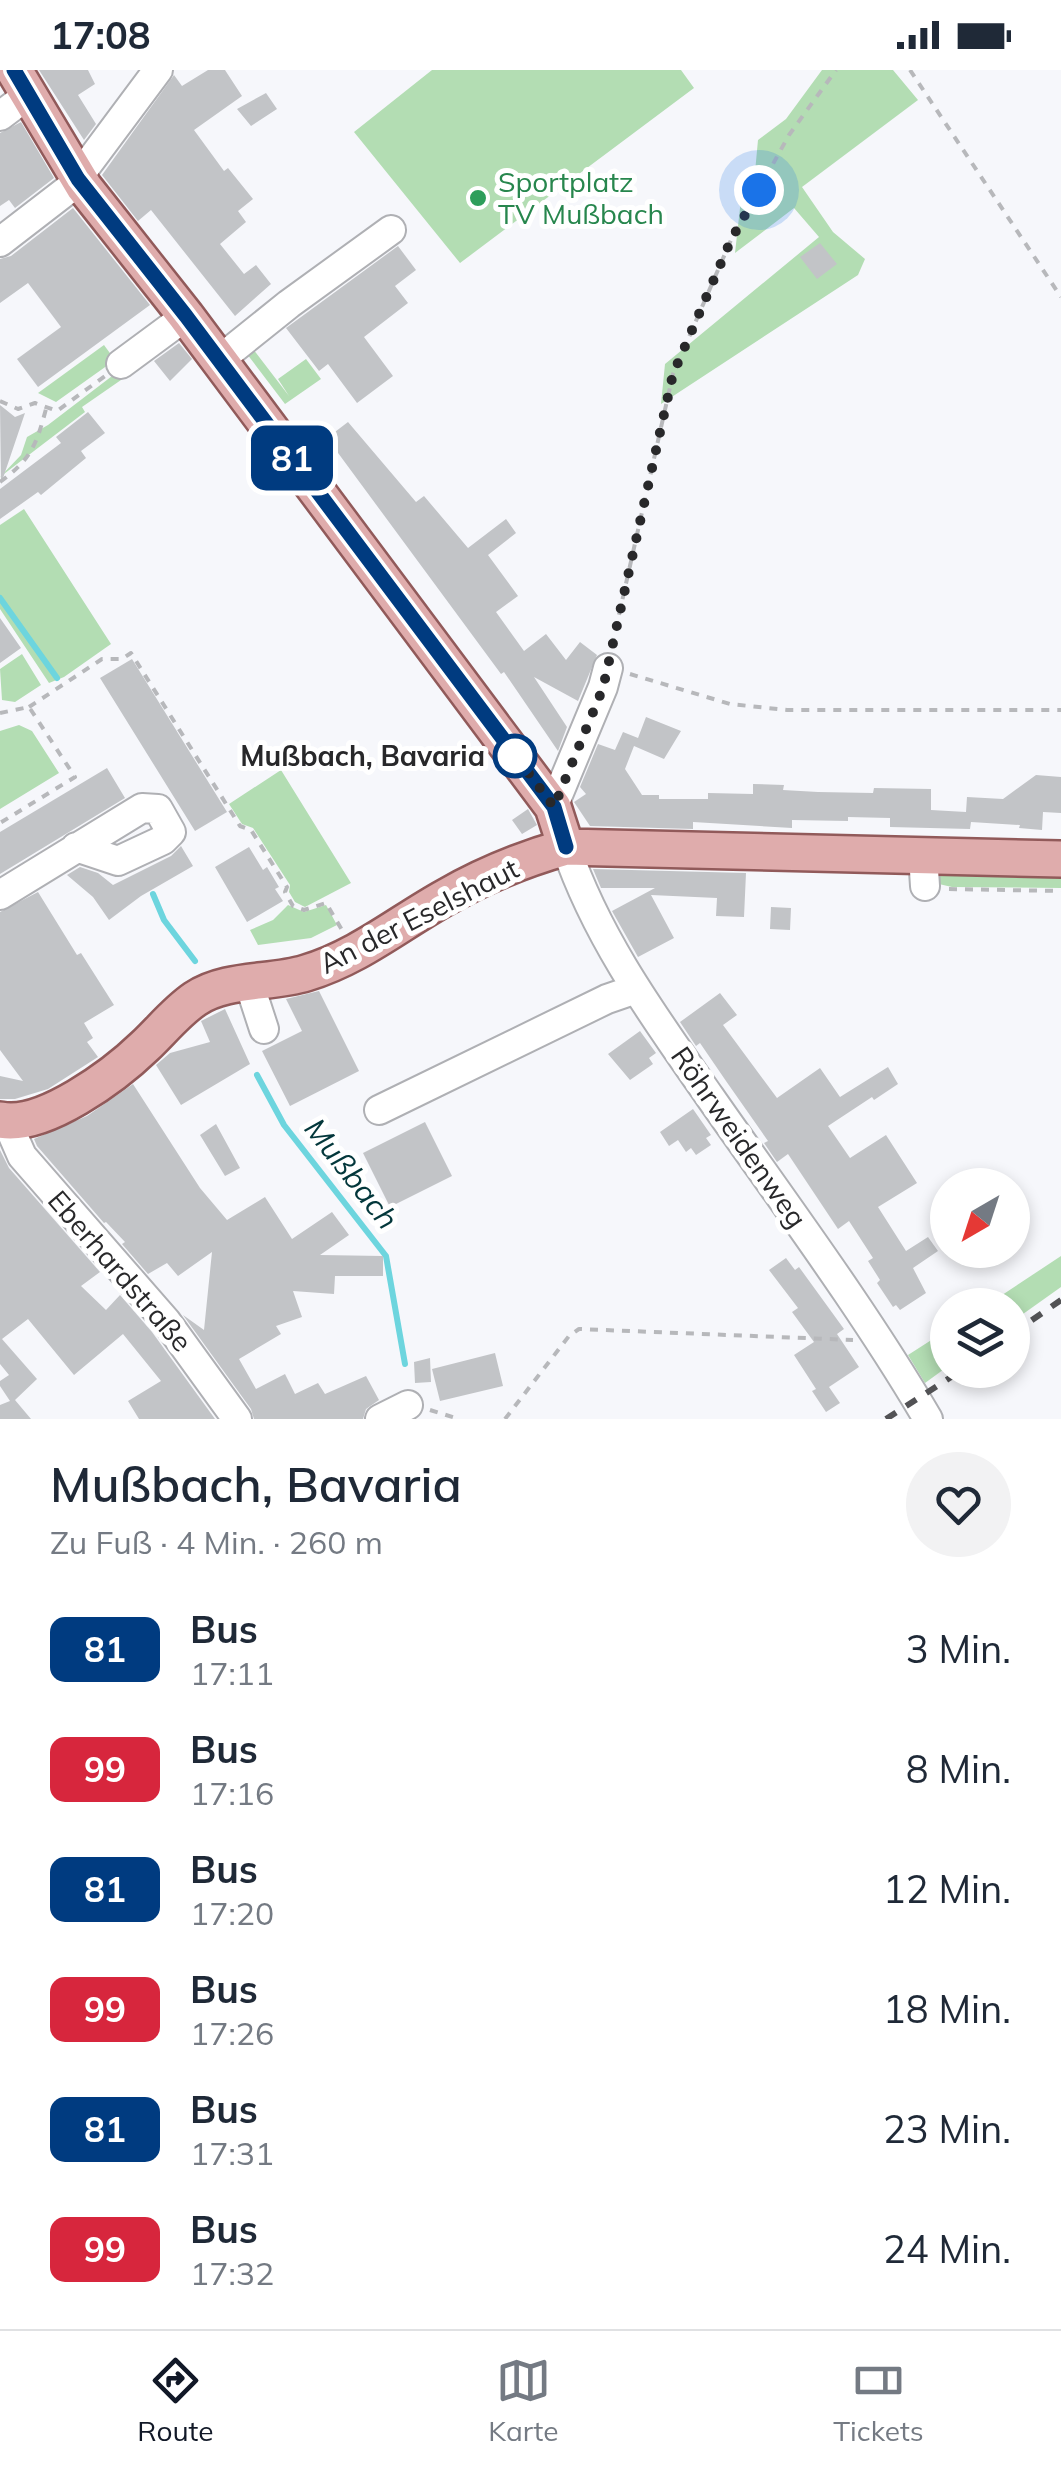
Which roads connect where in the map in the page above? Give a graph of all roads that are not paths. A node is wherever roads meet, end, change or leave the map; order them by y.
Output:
1 (158, 70) edge
2 (21, 82) edge
3 (0, 116) edge
4 (78, 179) junction
5 (391, 230) dead end
6 (0, 242) edge
7 (186, 316) junction
8 (218, 361) junction
9 (121, 364) road end
10 (608, 668) road end
11 (554, 807) junction
12 (566, 847) junction
13 (66, 853) dead end
14 (1061, 859) edge
15 (0, 895) edge
16 (249, 984) junction
17 (636, 989) junction
18 (264, 1029) dead end
19 (380, 1110) dead end
20 (3, 1121) edge
21 (408, 1406) road end
22 (237, 1419) edge
23 (380, 1419) edge
24 (928, 1419) edge

1 - 4 street
2 - 3 street
2 - 4 main road
4 - 6 street
4 - 7 main road
5 - 8 street
7 - 8 main road
7 - 9 street
8 - 11 main road
10 - 11 street
11 - 12 main road
12 - 14 main road, An der Eselshaut
12 - 16 main road, An der Eselshaut
12 - 17 street, Röhrweidenweg
13 - 15 street
16 - 18 street
16 - 20 main road, An der Eselshaut
17 - 19 street
17 - 24 street, Röhrweidenweg
20 - 22 street, Eberhardstraße
21 - 23 street

